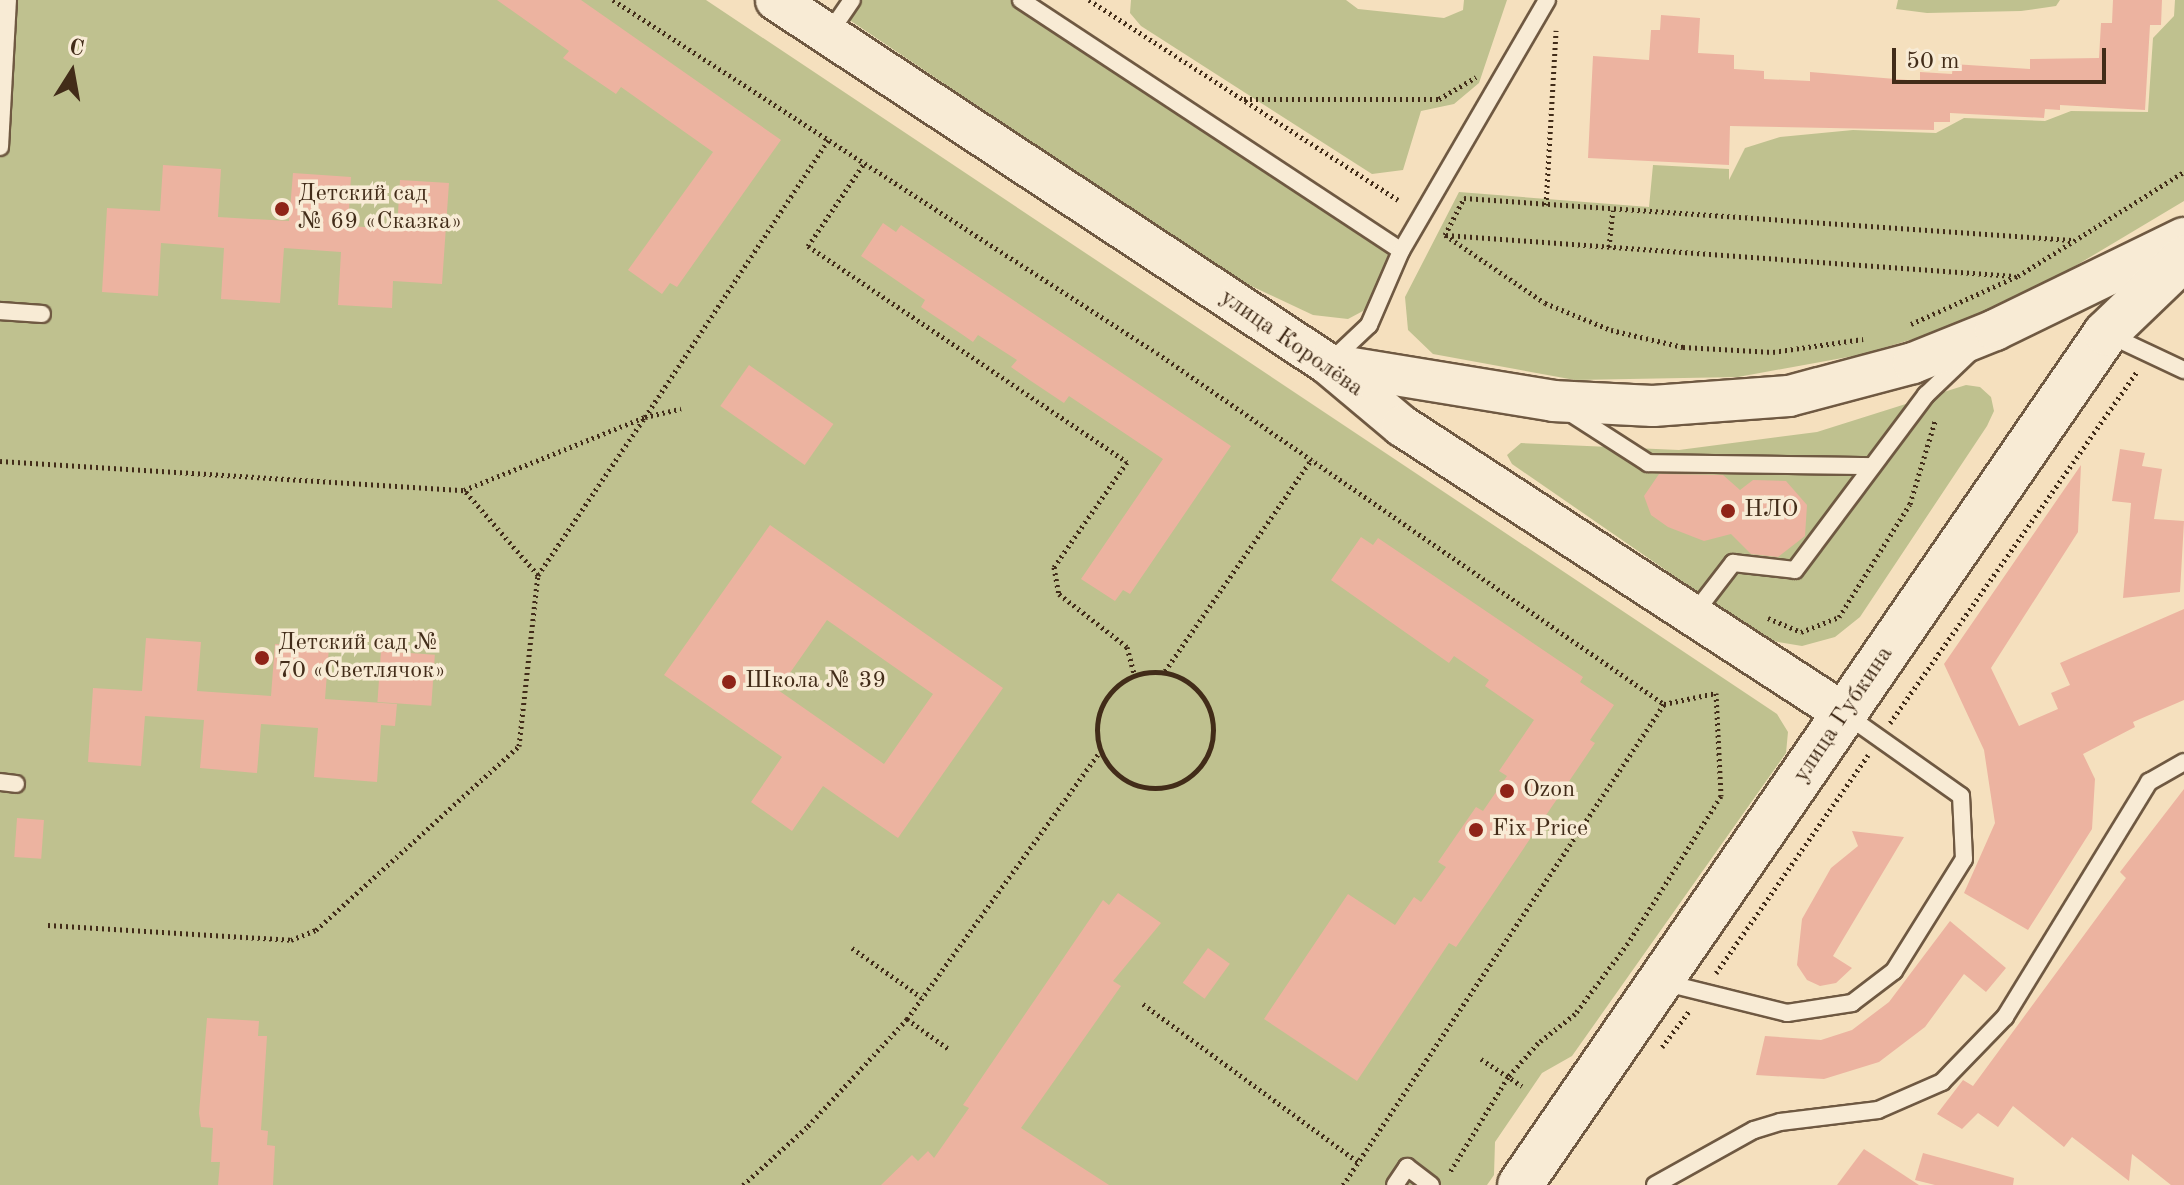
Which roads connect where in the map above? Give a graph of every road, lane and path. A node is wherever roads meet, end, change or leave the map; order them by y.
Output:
1 (8, 0) edge
2 (613, 0) edge
3 (776, 0) edge
4 (852, 0) edge
5 (1021, 0) edge
6 (1089, 0) edge
7 (1547, 0) edge
8 (1556, 27) dead end
9 (827, 35) junction
10 (1479, 75) dead end
11 (1242, 99) junction
12 (828, 140) junction
13 (0, 147) edge
14 (863, 165) junction
15 (2184, 172) edge
16 (1398, 200) dead end
17 (1546, 205) junction
18 (1613, 210) junction
19 (1445, 235) junction
20 (2184, 238) edge
21 (2073, 240) junction
22 (1609, 247) junction
23 (1401, 251) junction
24 (2184, 258) edge
25 (2018, 276) junction
26 (0, 311) edge
27 (42, 314) dead end
28 (1906, 326) dead end
29 (1995, 330) junction
30 (2106, 333) junction
31 (1879, 334) dead end
32 (2147, 358) dead end
33 (1328, 364) junction
34 (2184, 370) edge
35 (1926, 395) junction
36 (1553, 401) junction
37 (681, 409) dead end
38 (645, 417) junction
39 (1312, 459) junction
40 (0, 461) edge
41 (1872, 466) junction
42 (464, 490) junction
43 (538, 575) junction
44 (1693, 615) junction
45 (1768, 618) dead end
46 (1165, 671) junction
47 (1134, 674) junction
48 (1664, 704) junction
49 (1862, 726) junction
50 (1100, 751) junction
51 (2184, 762) edge
52 (48, 925) dead end
53 (852, 948) dead end
54 (1660, 981) junction
55 (1703, 991) junction
56 (921, 997) junction
57 (1143, 1004) dead end
58 (907, 1019) junction
59 (950, 1050) dead end
60 (1657, 1054) dead end
61 (1481, 1059) dead end
62 (1508, 1077) junction
63 (1522, 1086) dead end
64 (1358, 1162) junction
65 (743, 1185) edge
66 (1343, 1185) edge
67 (1395, 1185) edge
68 (1431, 1185) edge
69 (1446, 1185) edge
70 (1520, 1185) edge
71 (1655, 1185) edge

1 - 13 lane
2 - 12 path
3 - 9 street, улица Королёва
4 - 9 lane
5 - 23 lane
6 - 11 path
7 - 23 lane
8 - 17 path
9 - 33 street, улица Королёва
10 - 11 path
11 - 16 path
12 - 14 path
12 - 38 path
14 - 39 path
14 - 47 path
15 - 21 path
17 - 18 path
17 - 19 path
18 - 21 path
18 - 22 path
19 - 22 path
19 - 31 path
20 - 29 street
21 - 25 path
22 - 25 path
23 - 33 lane
24 - 30 main road, улица Губкина
25 - 28 path
26 - 27 lane
29 - 35 lane
29 - 36 street
30 - 34 lane
30 - 49 main road, улица Губкина
32 - 49 path
33 - 36 street
33 - 44 street, улица Королёва
35 - 41 lane
35 - 45 path
36 - 41 lane
37 - 38 path
38 - 42 path
38 - 43 path
39 - 46 path
39 - 48 path
40 - 42 path
41 - 44 lane
42 - 43 path
43 - 52 path
44 - 49 street, улица Королёва
46 - 47 path
46 - 50 path
47 - 50 path
48 - 62 path
48 - 64 path
49 - 54 main road, улица Губкина
49 - 55 path
49 - 55 lane
50 - 56 path
51 - 71 lane
53 - 56 path
54 - 55 lane
54 - 70 main road, улица Губкина
55 - 60 path
56 - 58 path
57 - 64 path
58 - 59 path
58 - 65 path
61 - 62 path
62 - 63 path
62 - 69 path
64 - 66 path
67 - 68 lane

